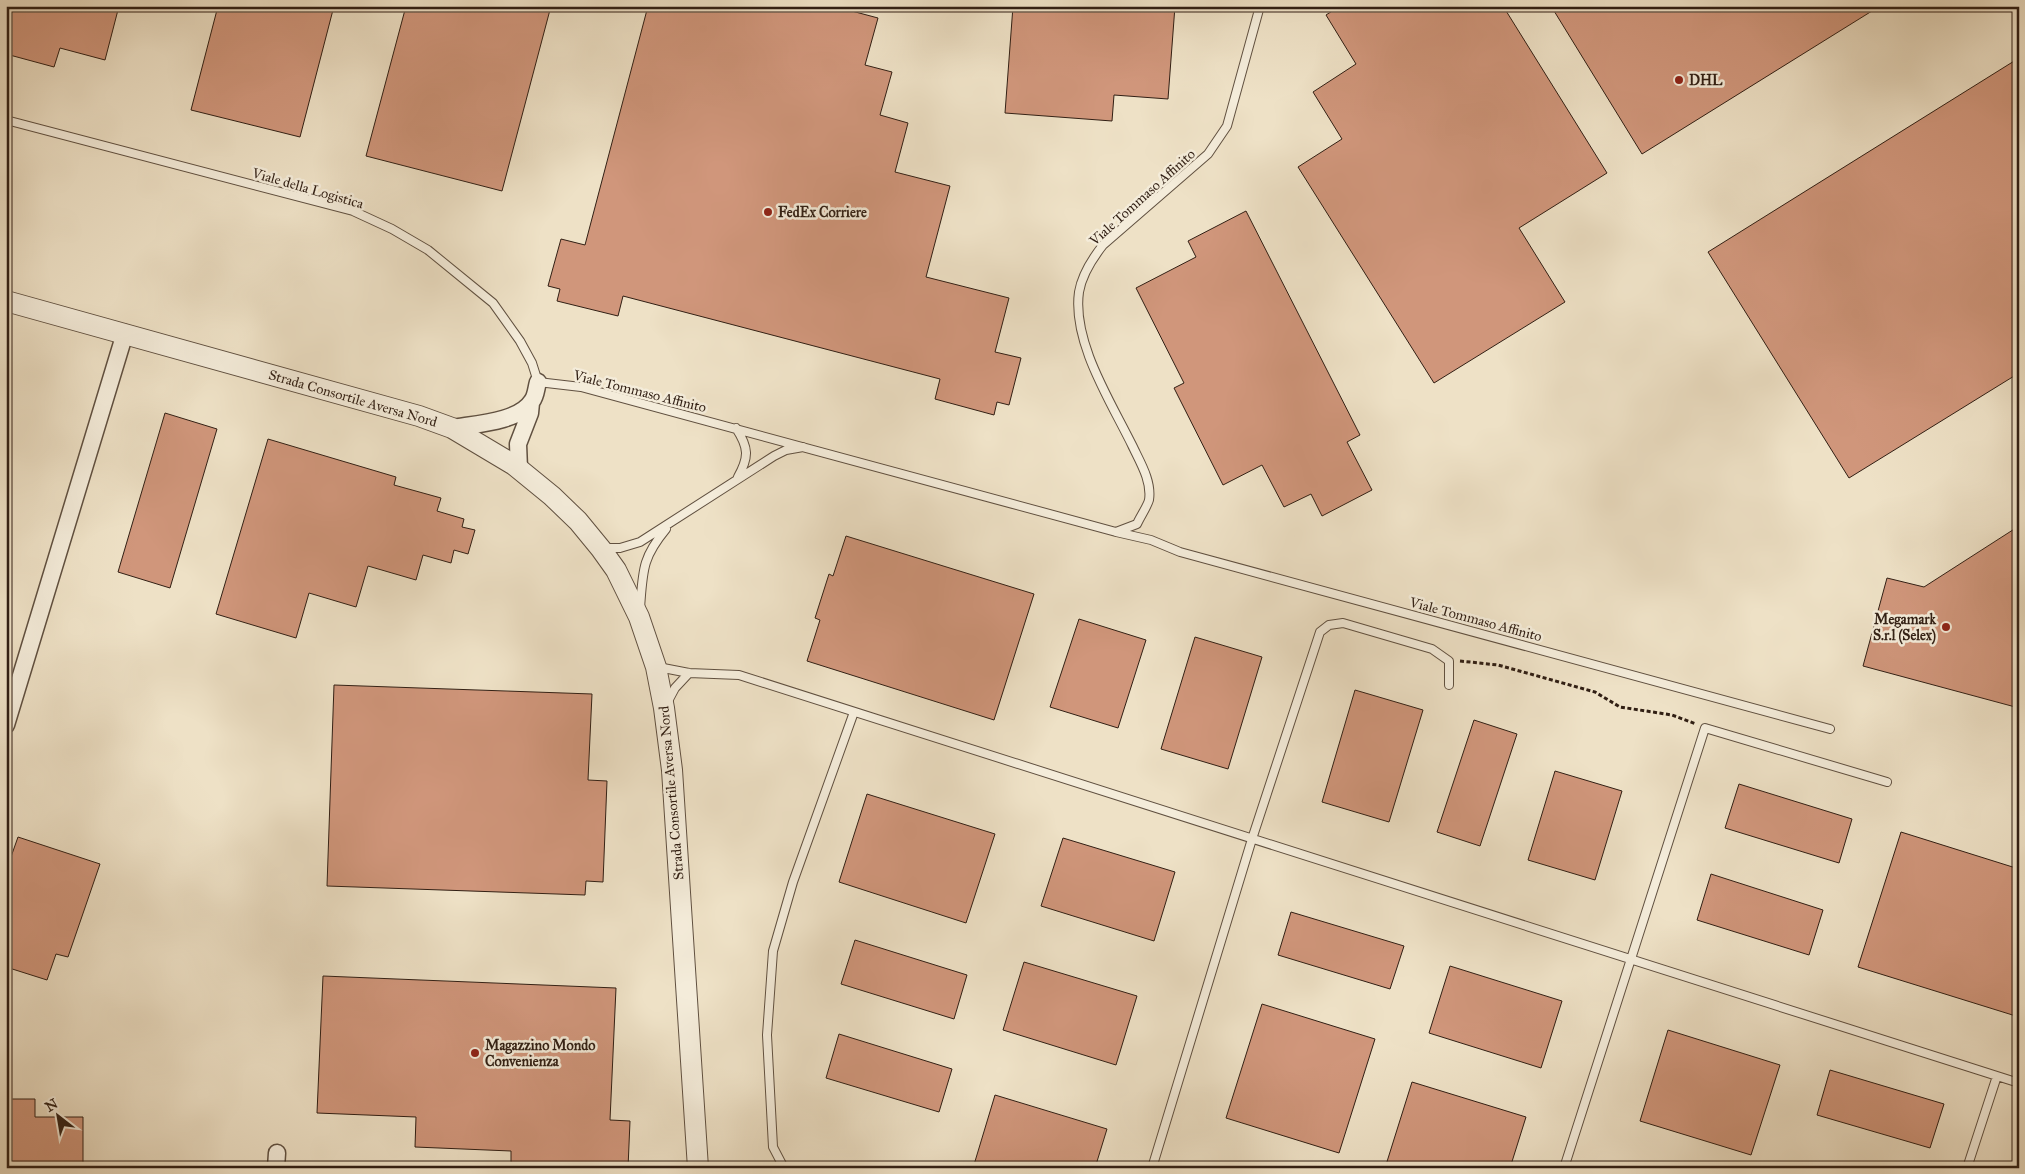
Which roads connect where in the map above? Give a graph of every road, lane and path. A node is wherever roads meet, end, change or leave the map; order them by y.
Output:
1 (1260, 6) edge
2 (6, 120) edge
3 (6, 301) edge
4 (125, 333) junction
5 (538, 382) junction
6 (531, 403) junction
7 (452, 428) junction
8 (736, 428) junction
9 (805, 447) junction
10 (519, 469) junction
11 (737, 478) junction
12 (671, 523) junction
13 (1116, 532) junction
14 (601, 548) junction
15 (639, 617) junction
16 (1449, 661) junction
17 (656, 667) junction
18 (689, 673) junction
19 (1449, 685) dead end
20 (664, 708) junction
21 (854, 712) junction
22 (6, 725) edge
23 (1705, 728) junction
24 (1830, 729) dead end
25 (1887, 782) dead end
26 (1252, 838) junction
27 (1630, 959) junction
28 (1997, 1076) junction
29 (2019, 1083) edge
30 (698, 1168) edge
31 (784, 1168) edge
32 (1152, 1168) edge
33 (1564, 1168) edge
34 (1967, 1168) edge

1 - 13 lane, Viale Tommaso Affinito
2 - 5 lane, Viale della Logistica
3 - 4 street, Strada Consortile Aversa Nord
4 - 7 street, Strada Consortile Aversa Nord
4 - 22 street
5 - 6 street
5 - 8 lane, Viale Tommaso Affinito
6 - 7 street
6 - 10 street
7 - 10 street, Strada Consortile Aversa Nord
8 - 9 lane, Viale Tommaso Affinito
8 - 11 lane
9 - 11 lane, Viale Tommaso Affinito
9 - 13 lane, Viale Tommaso Affinito
10 - 14 street, Strada Consortile Aversa Nord
11 - 12 lane, Viale Tommaso Affinito
12 - 14 lane, Viale Tommaso Affinito
12 - 15 lane, Viale Tommaso Affinito
13 - 24 lane, Viale Tommaso Affinito
14 - 15 street, Strada Consortile Aversa Nord
15 - 17 street, Strada Consortile Aversa Nord
16 - 19 lane
16 - 23 path
16 - 26 lane
17 - 18 lane
17 - 20 street, Strada Consortile Aversa Nord
18 - 20 lane
18 - 21 lane
20 - 30 street, Strada Consortile Aversa Nord
21 - 26 lane
21 - 31 lane
23 - 25 lane
23 - 27 lane
26 - 27 lane
26 - 32 lane
27 - 28 lane
27 - 33 lane
28 - 29 lane
28 - 34 lane

